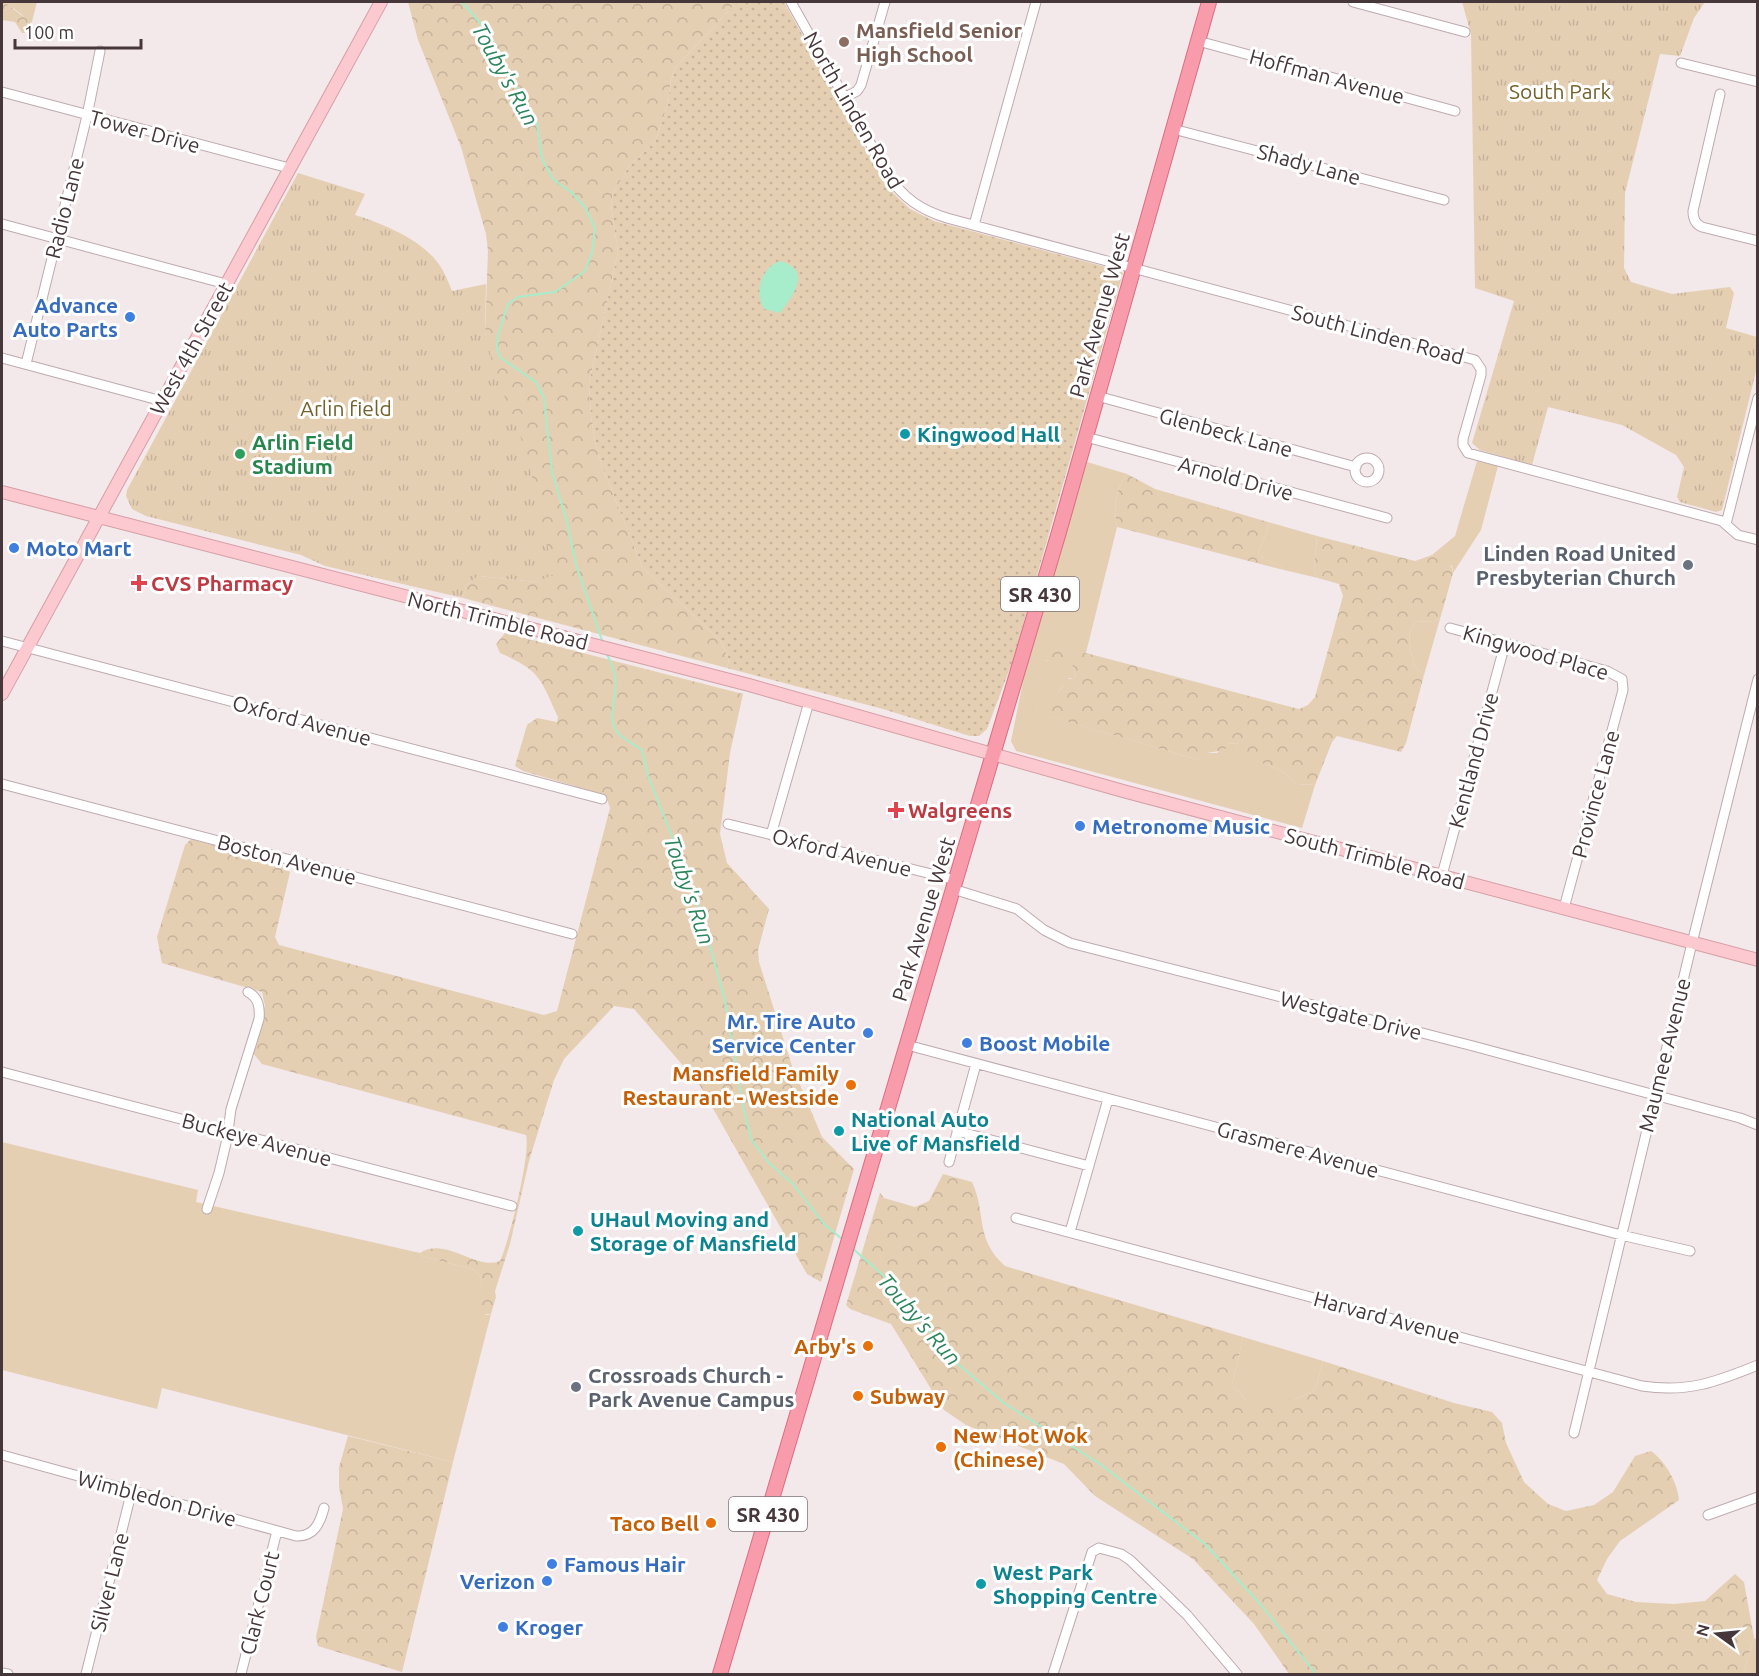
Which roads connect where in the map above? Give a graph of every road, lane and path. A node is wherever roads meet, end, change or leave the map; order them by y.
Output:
1 (381, 2) edge
2 (791, 2) edge
3 (885, 2) edge
4 (1036, 2) edge
5 (1209, 2) edge
6 (1353, 2) edge
7 (1376, 4) edge
8 (1465, 32) dead end
9 (1198, 41) junction
10 (100, 51) dead end
11 (1681, 63) dead end
12 (1758, 82) edge
13 (2, 93) edge
14 (1720, 94) dead end
15 (844, 98) junction
16 (1455, 111) dead end
17 (87, 116) junction
18 (1173, 129) junction
19 (290, 168) junction
20 (1444, 200) dead end
21 (2, 224) edge
22 (974, 225) junction
23 (56, 239) junction
24 (1758, 242) edge
25 (1134, 267) junction
26 (226, 284) junction
27 (2, 358) edge
28 (26, 364) junction
29 (1097, 396) junction
30 (1758, 398) edge
31 (162, 401) junction
32 (1086, 437) junction
33 (1356, 467) dead end
34 (2, 492) edge
35 (99, 517) junction
36 (1387, 518) dead end
37 (1726, 524) junction
38 (1758, 540) edge
39 (1450, 628) dead end
40 (2, 641) edge
41 (1504, 644) junction
42 (27, 648) junction
43 (1622, 679) joint
44 (1758, 679) edge
45 (2, 694) edge
46 (809, 702) junction
47 (993, 754) junction
48 (2, 784) edge
49 (602, 799) dead end
50 (728, 824) dead end
51 (771, 835) junction
52 (1442, 875) junction
53 (954, 885) junction
54 (1564, 908) junction
55 (572, 934) dead end
56 (1692, 943) junction
57 (1758, 960) edge
58 (248, 992) dead end
59 (907, 1045) junction
60 (976, 1064) junction
61 (2, 1072) edge
62 (1655, 1096) junction
63 (1108, 1099) junction
64 (1758, 1125) edge
65 (228, 1131) junction
66 (957, 1131) junction
67 (949, 1162) dead end
68 (1089, 1166) junction
69 (512, 1206) dead end
70 (207, 1209) dead end
71 (1017, 1218) dead end
72 (1070, 1232) junction
73 (1621, 1235) junction
74 (1690, 1251) dead end
75 (1758, 1365) edge
76 (1589, 1371) junction
77 (1574, 1433) dead end
78 (2, 1455) edge
79 (132, 1490) junction
80 (1758, 1497) edge
81 (324, 1508) dead end
82 (1708, 1515) dead end
83 (277, 1531) junction
84 (2, 1673) edge
85 (8, 1674) edge
86 (86, 1674) edge
87 (241, 1674) edge
88 (720, 1674) edge
89 (1053, 1674) edge
90 (1237, 1674) edge

1 - 19 main road, West 4th Street
2 - 15 street, North Linden Road
3 - 15 street
4 - 22 street
5 - 9 main road, Park Avenue West / SR 430
6 - 7 street
7 - 8 street
9 - 16 street, Hoffman Avenue
9 - 18 main road, Park Avenue West / SR 430
10 - 17 street, Radio Lane
11 - 12 street
13 - 17 street, Tower Drive
14 - 24 street
15 - 22 street, North Linden Road
17 - 19 street, Tower Drive
17 - 23 street, Radio Lane
18 - 20 street, Shady Lane
18 - 25 main road, Park Avenue West / SR 430
19 - 26 main road, West 4th Street
21 - 23 street
22 - 25 street, North Linden Road
23 - 26 street
23 - 28 street, Radio Lane
25 - 29 main road, Park Avenue West / SR 430
25 - 37 street, South Linden Road
26 - 31 main road, West 4th Street
27 - 28 street
28 - 31 street
29 - 32 main road, Park Avenue West / SR 430
29 - 33 street, Glenbeck Lane
30 - 37 street
31 - 35 main road, West 4th Street
32 - 36 street, Arnold Drive
32 - 47 main road, Park Avenue West / SR 430
34 - 35 main road, North Trimble Road
35 - 42 main road, West 4th Street
35 - 46 main road, North Trimble Road
37 - 38 street, South Linden Road
39 - 41 street, Kingwood Place
40 - 42 street, Oxford Avenue
41 - 43 street, Kingwood Place
41 - 52 street, Kentland Drive
42 - 45 main road, West 4th Street
42 - 49 street, Oxford Avenue
43 - 54 street, Province Lane
44 - 56 street, Maumee Avenue
46 - 47 main road, North Trimble Road
46 - 51 street
47 - 52 main road, South Trimble Road
47 - 53 main road, Park Avenue West / SR 430
48 - 55 street, Boston Avenue
50 - 51 street, Oxford Avenue
51 - 53 street, Oxford Avenue
52 - 54 main road, South Trimble Road
53 - 59 main road, Park Avenue West / SR 430
53 - 62 street, Westgate Drive
54 - 56 main road, South Trimble Road
56 - 57 main road, South Trimble Road
56 - 62 street, Maumee Avenue
58 - 65 street
59 - 60 street, Grasmere Avenue
59 - 88 main road, Park Avenue West / SR 430
60 - 63 street, Grasmere Avenue
60 - 66 street
61 - 65 street, Buckeye Avenue
62 - 64 street, Westgate Drive
62 - 73 street, Maumee Avenue
63 - 68 street
63 - 73 street, Grasmere Avenue
65 - 69 street, Buckeye Avenue
65 - 70 street
66 - 67 street
66 - 68 street
68 - 72 street
71 - 72 street, Harvard Avenue
72 - 76 street, Harvard Avenue
73 - 74 street, Grasmere Avenue
73 - 76 street, Maumee Avenue
75 - 76 street, Harvard Avenue
76 - 77 street, Maumee Avenue
78 - 79 street, Wimbledon Drive
79 - 83 street, Wimbledon Drive
79 - 86 street, Silver Lane
80 - 82 street
81 - 83 street, Wimbledon Drive
83 - 87 street, Clark Court
84 - 85 street
89 - 90 street

